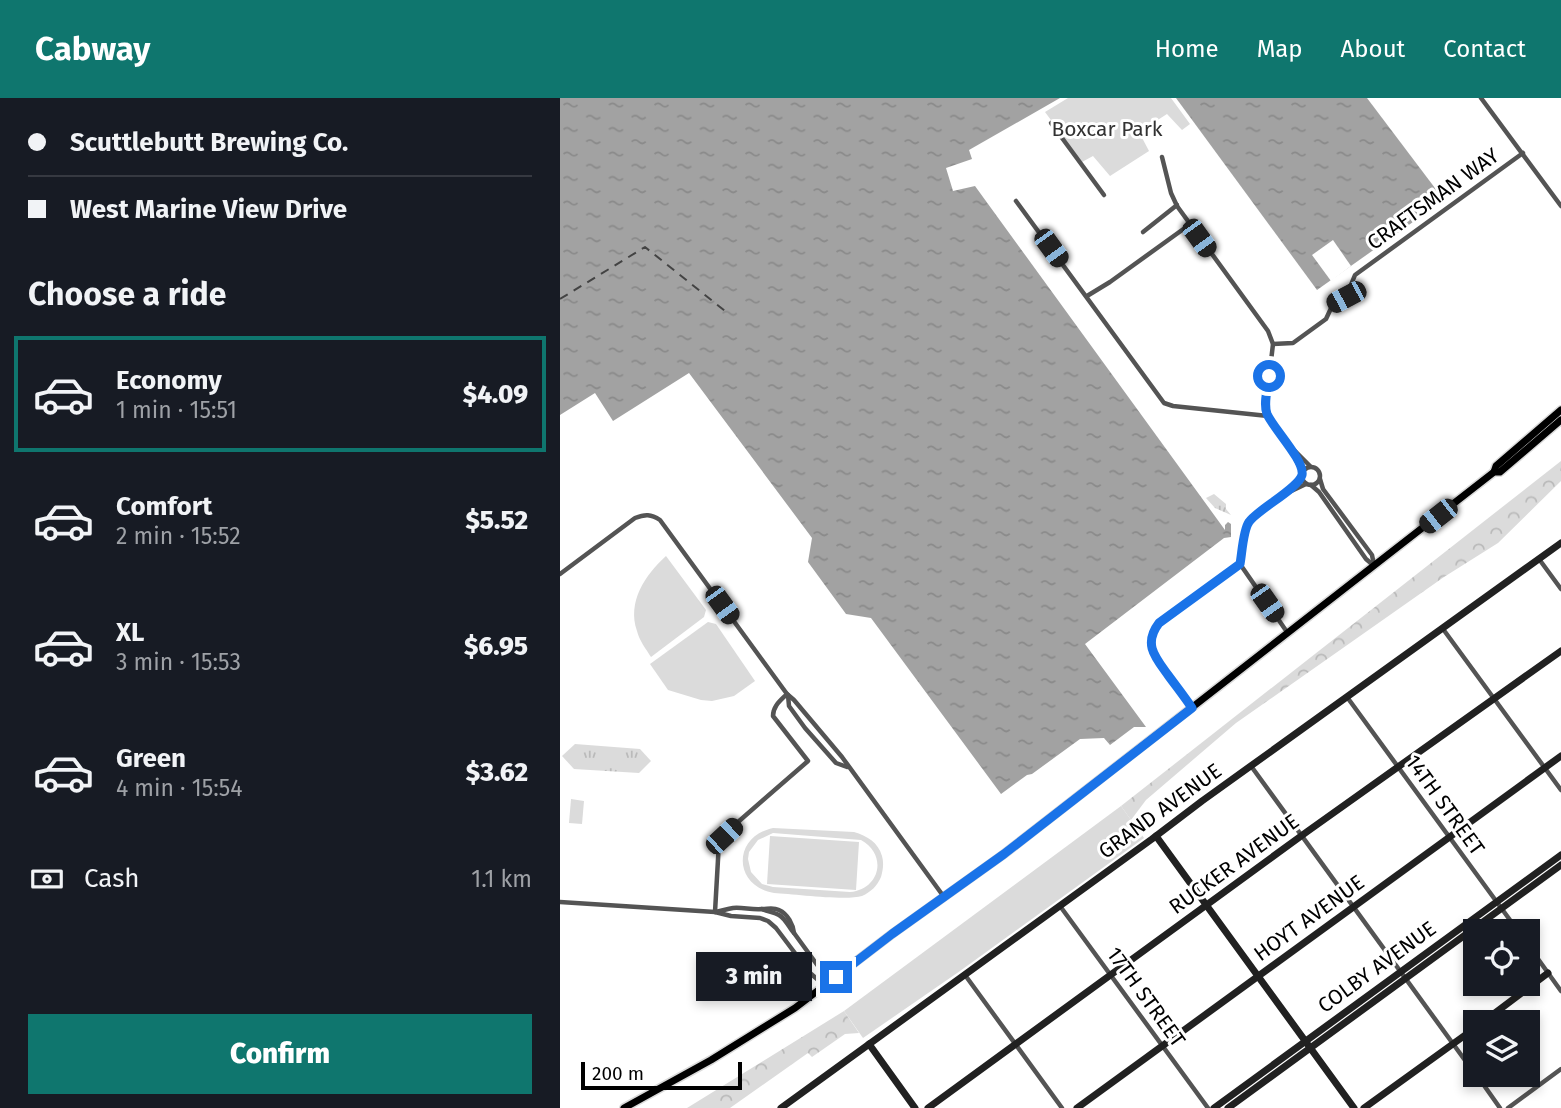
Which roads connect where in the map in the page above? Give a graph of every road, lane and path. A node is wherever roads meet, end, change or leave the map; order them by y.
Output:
1 (1481, 98) edge
2 (1051, 123) dead end
3 (1522, 153) junction
4 (1162, 157) dead end
5 (1104, 195) dead end
6 (1016, 201) dead end
7 (1177, 205) junction
8 (1561, 206) edge
9 (1189, 225) junction
10 (1143, 232) dead end
11 (1087, 297) junction
12 (1272, 344) junction
13 (1561, 410) edge
14 (1268, 416) junction
15 (1561, 420) edge
16 (1290, 446) junction
17 (1310, 466) junction
18 (1494, 472) junction
19 (1302, 474) junction
20 (1320, 479) junction
21 (1309, 485) junction
22 (1281, 496) junction
23 (1561, 543) edge
24 (1539, 559) junction
25 (1240, 564) junction
26 (1374, 565) junction
27 (560, 574) edge
28 (1561, 589) edge
29 (1443, 628) junction
30 (1288, 633) junction
31 (1561, 650) edge
32 (788, 694) junction
33 (1347, 697) junction
34 (1494, 699) junction
35 (1192, 708) junction
36 (1561, 756) edge
37 (1251, 766) junction
38 (1398, 767) junction
39 (1545, 768) junction
40 (1561, 790) edge
41 (1156, 836) junction
42 (1302, 836) junction
43 (1449, 838) junction
44 (1561, 855) edge
45 (1561, 865) edge
46 (944, 897) junction
47 (560, 902) edge
48 (1060, 905) junction
49 (1207, 905) junction
50 (1499, 905) junction
51 (1354, 907) junction
52 (715, 912) junction
53 (1509, 919) edge
54 (1540, 962) edge
55 (1548, 973) junction
56 (964, 974) junction
57 (1111, 975) junction
58 (1403, 975) junction
59 (1258, 976) junction
60 (825, 985) junction
61 (1561, 991) edge
62 (1499, 1010) edge
63 (1463, 1037) edge
64 (869, 1044) junction
65 (1016, 1044) junction
66 (1453, 1044) junction
67 (1308, 1045) junction
68 (1162, 1046) junction
69 (1463, 1057) edge
70 (1561, 1069) edge
71 (1485, 1087) edge
72 (624, 1108) edge
73 (781, 1108) edge
74 (915, 1108) edge
75 (928, 1108) edge
76 (1062, 1108) edge
77 (1077, 1108) edge
78 (1208, 1108) edge
79 (1213, 1108) edge
80 (1228, 1108) edge
81 (1354, 1108) edge
82 (1364, 1108) edge
83 (1500, 1108) edge
84 (1508, 1108) edge

1 - 3 street
2 - 5 street
3 - 8 street
3 - 12 street, CRAFTSMAN WAY
4 - 7 street
6 - 11 street
7 - 9 street
7 - 10 street
9 - 11 street
9 - 12 street
11 - 14 street
12 - 14 street
13 - 18 main road
14 - 16 street
15 - 18 main road
16 - 17 street
16 - 19 street
17 - 19 street
17 - 20 street
18 - 26 main road
19 - 21 street
19 - 22 street
20 - 21 street
20 - 26 street
21 - 22 street
21 - 26 street
22 - 25 street
23 - 24 street, GRAND AVENUE
24 - 28 street
24 - 29 street, GRAND AVENUE
25 - 30 street
25 - 35 street
26 - 30 main road
27 - 32 street
29 - 33 street, GRAND AVENUE
29 - 34 street
30 - 35 main road
31 - 34 street, RUCKER AVENUE
32 - 46 street
32 - 52 street
33 - 37 street, GRAND AVENUE
33 - 38 street, 14TH STREET
34 - 38 street, RUCKER AVENUE
34 - 39 street
35 - 46 main road
36 - 39 street, HOYT AVENUE
37 - 41 street, GRAND AVENUE
37 - 42 street
38 - 42 street, RUCKER AVENUE
38 - 43 street, 14TH STREET
39 - 40 street
39 - 43 street, HOYT AVENUE
41 - 48 street, GRAND AVENUE
41 - 49 street
42 - 49 street, RUCKER AVENUE
42 - 51 street
43 - 50 street, 14TH STREET
43 - 51 street, HOYT AVENUE
44 - 50 street, COLBY AVENUE
45 - 50 street, COLBY AVENUE
46 - 60 main road
47 - 52 street
48 - 56 street, GRAND AVENUE
48 - 57 street, 17TH STREET
49 - 57 street, RUCKER AVENUE
49 - 59 street
50 - 53 street, 14TH STREET
50 - 58 street, COLBY AVENUE
51 - 58 street
51 - 59 street, HOYT AVENUE
52 - 60 street
52 - 60 street
54 - 55 street
55 - 61 street
55 - 62 street
56 - 64 street, GRAND AVENUE
56 - 65 street
57 - 65 street, RUCKER AVENUE
57 - 68 street, 17TH STREET
58 - 66 street
58 - 67 street, COLBY AVENUE
59 - 67 street
59 - 68 street, HOYT AVENUE
60 - 72 main road
63 - 66 street
64 - 73 street, GRAND AVENUE
64 - 74 street
65 - 75 street, RUCKER AVENUE
65 - 76 street
66 - 69 street
66 - 82 street
67 - 79 street, COLBY AVENUE
67 - 80 street, COLBY AVENUE
67 - 81 street
68 - 77 street, HOYT AVENUE
68 - 78 street, 17TH STREET
70 - 84 street
71 - 83 street

